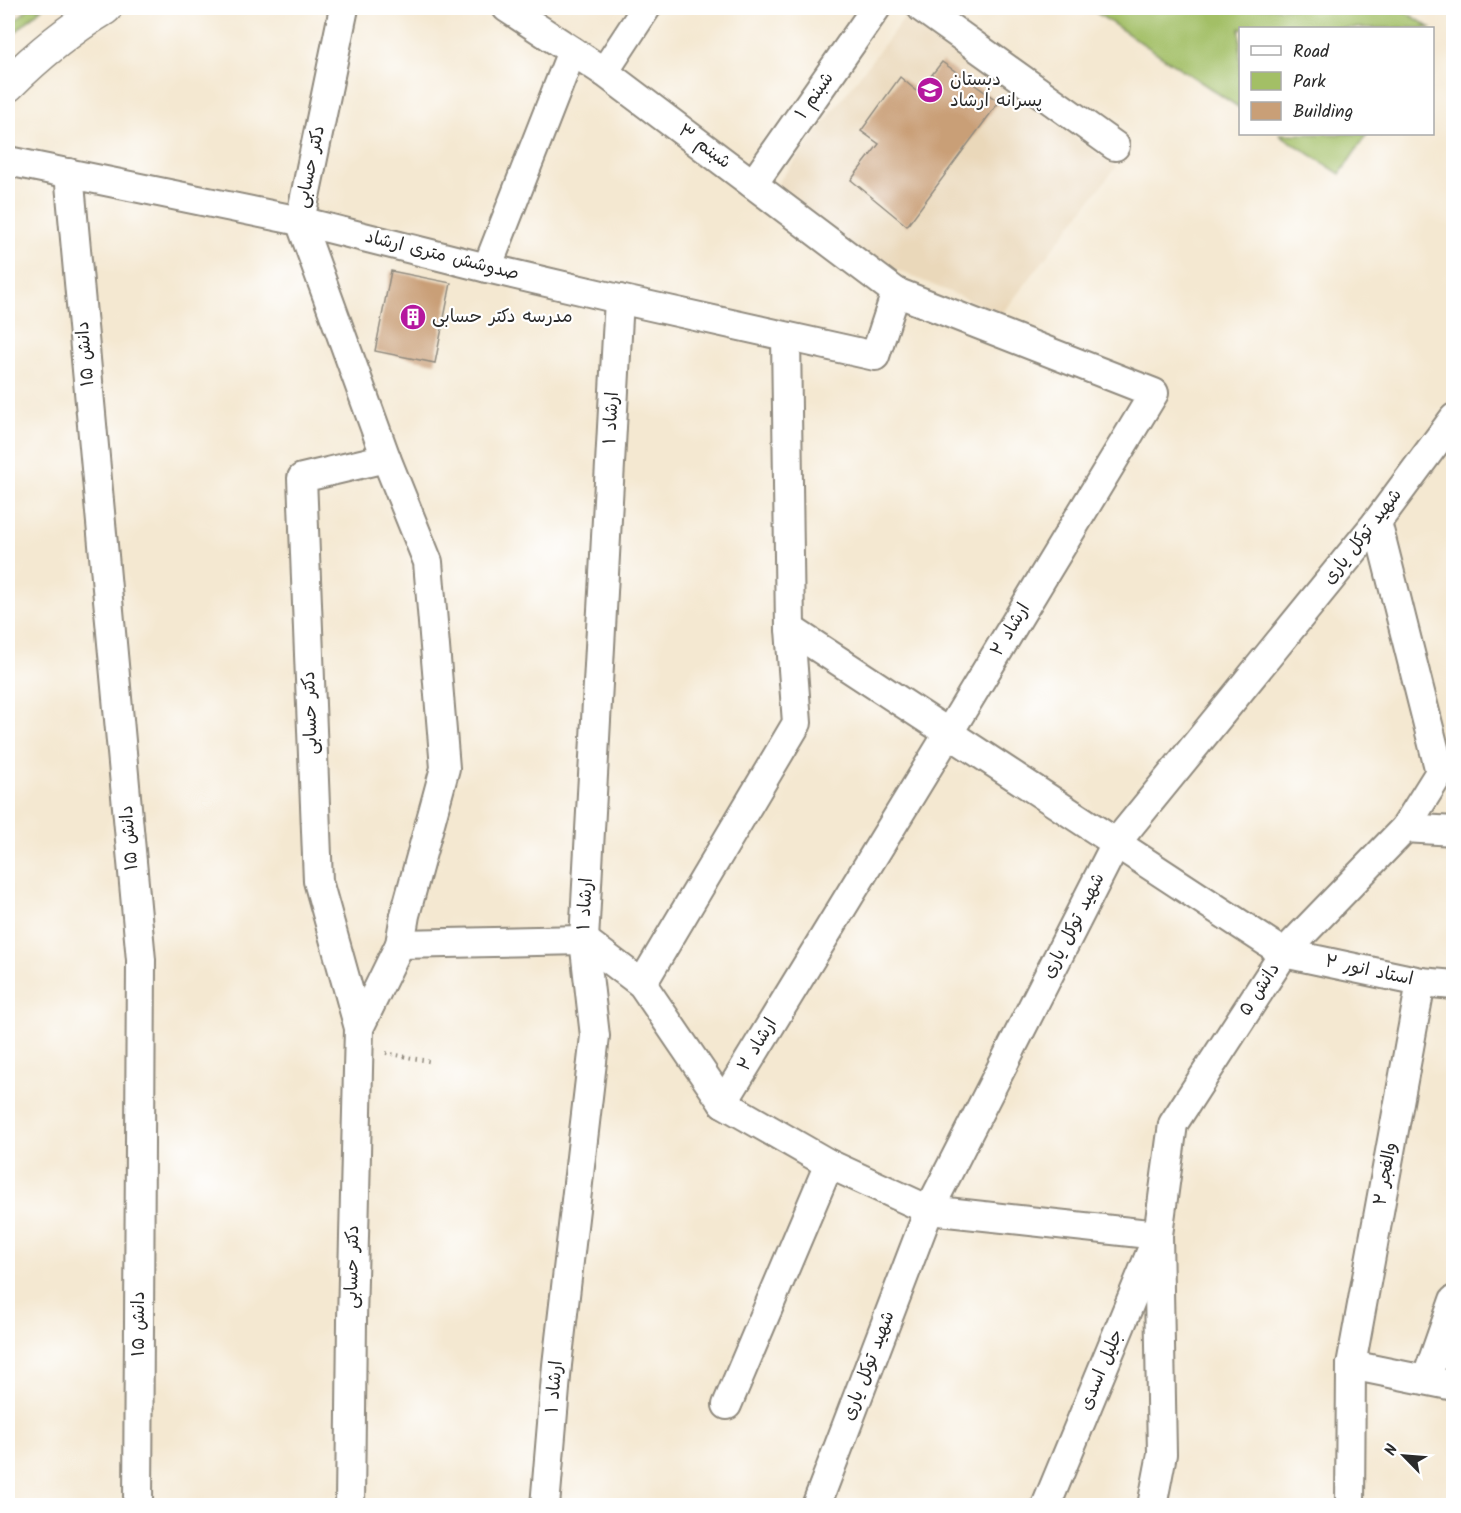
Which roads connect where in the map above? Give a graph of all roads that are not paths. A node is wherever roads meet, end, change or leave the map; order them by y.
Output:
1 (105, 8) edge
2 (344, 8) edge
3 (507, 8) edge
4 (646, 8) edge
5 (876, 8) edge
6 (922, 8) edge
7 (572, 51) junction
8 (604, 72) junction
9 (8, 85) edge
10 (1115, 146) dead end
11 (8, 161) edge
12 (69, 173) junction
13 (753, 184) junction
14 (300, 220) junction
15 (488, 268) junction
16 (896, 292) junction
17 (618, 299) junction
18 (786, 337) junction
19 (1454, 418) edge
20 (386, 458) junction
21 (1377, 522) junction
22 (790, 629) junction
23 (948, 734) junction
24 (1405, 828) junction
25 (1454, 831) edge
26 (1116, 843) junction
27 (584, 940) junction
28 (400, 944) junction
29 (1284, 953) junction
30 (1421, 982) junction
31 (642, 984) junction
32 (1454, 985) edge
33 (359, 1038) junction
34 (723, 1103) junction
35 (829, 1164) junction
36 (929, 1210) junction
37 (1158, 1235) junction
38 (1454, 1300) edge
39 (1351, 1365) junction
40 (1426, 1380) junction
41 (1454, 1386) edge
42 (727, 1405) dead end
43 (138, 1506) edge
44 (350, 1506) edge
45 (544, 1506) edge
46 (816, 1506) edge
47 (1046, 1506) edge
48 (1152, 1506) edge
49 (1350, 1506) edge

1 - 9 street
2 - 14 street, دکتر حسابی
3 - 7 street, شبنم ۳
4 - 8 street
5 - 13 street, شبنم ۱
6 - 10 street
7 - 8 street, شبنم ۳
7 - 15 street
8 - 13 street, شبنم ۳
11 - 12 street, صدوشش متری ارشاد
12 - 14 street, صدوشش متری ارشاد
12 - 43 street, دانش ۱۵
13 - 16 street, شبنم ۳
14 - 15 street, صدوشش متری ارشاد
14 - 20 street, دکتر حسابی
15 - 17 street, صدوشش متری ارشاد
16 - 18 street, صدوشش متری ارشاد
16 - 23 street, ارشاد ۲
17 - 18 street, صدوشش متری ارشاد
17 - 27 street, ارشاد ۱
18 - 22 street
19 - 21 street, شهید توکل یاری
20 - 28 street, دکتر حسابی
20 - 33 street, دکتر حسابی
21 - 24 street, دانش ۵
21 - 26 street, شهید توکل یاری
22 - 23 street
22 - 31 street
23 - 26 street
23 - 34 street, ارشاد ۲
24 - 25 street
24 - 29 street, دانش ۵
26 - 29 street
26 - 36 street, شهید توکل یاری
27 - 28 street
27 - 31 street
27 - 45 street, ارشاد ۱
28 - 33 street, دکتر حسابی
29 - 30 street, استاد انور ۲
29 - 37 street, دانش ۵
30 - 32 street, استاد انور ۲
30 - 39 street, والفجر ۲
31 - 34 street
33 - 44 street, دکتر حسابی
34 - 35 street
35 - 36 street
35 - 42 street
36 - 37 street
36 - 46 street, شهید توکل یاری
37 - 47 street, جلیل اسدی
37 - 48 street, دانش ۵
38 - 40 street
39 - 40 street
39 - 49 street, والفجر ۲
40 - 41 street

